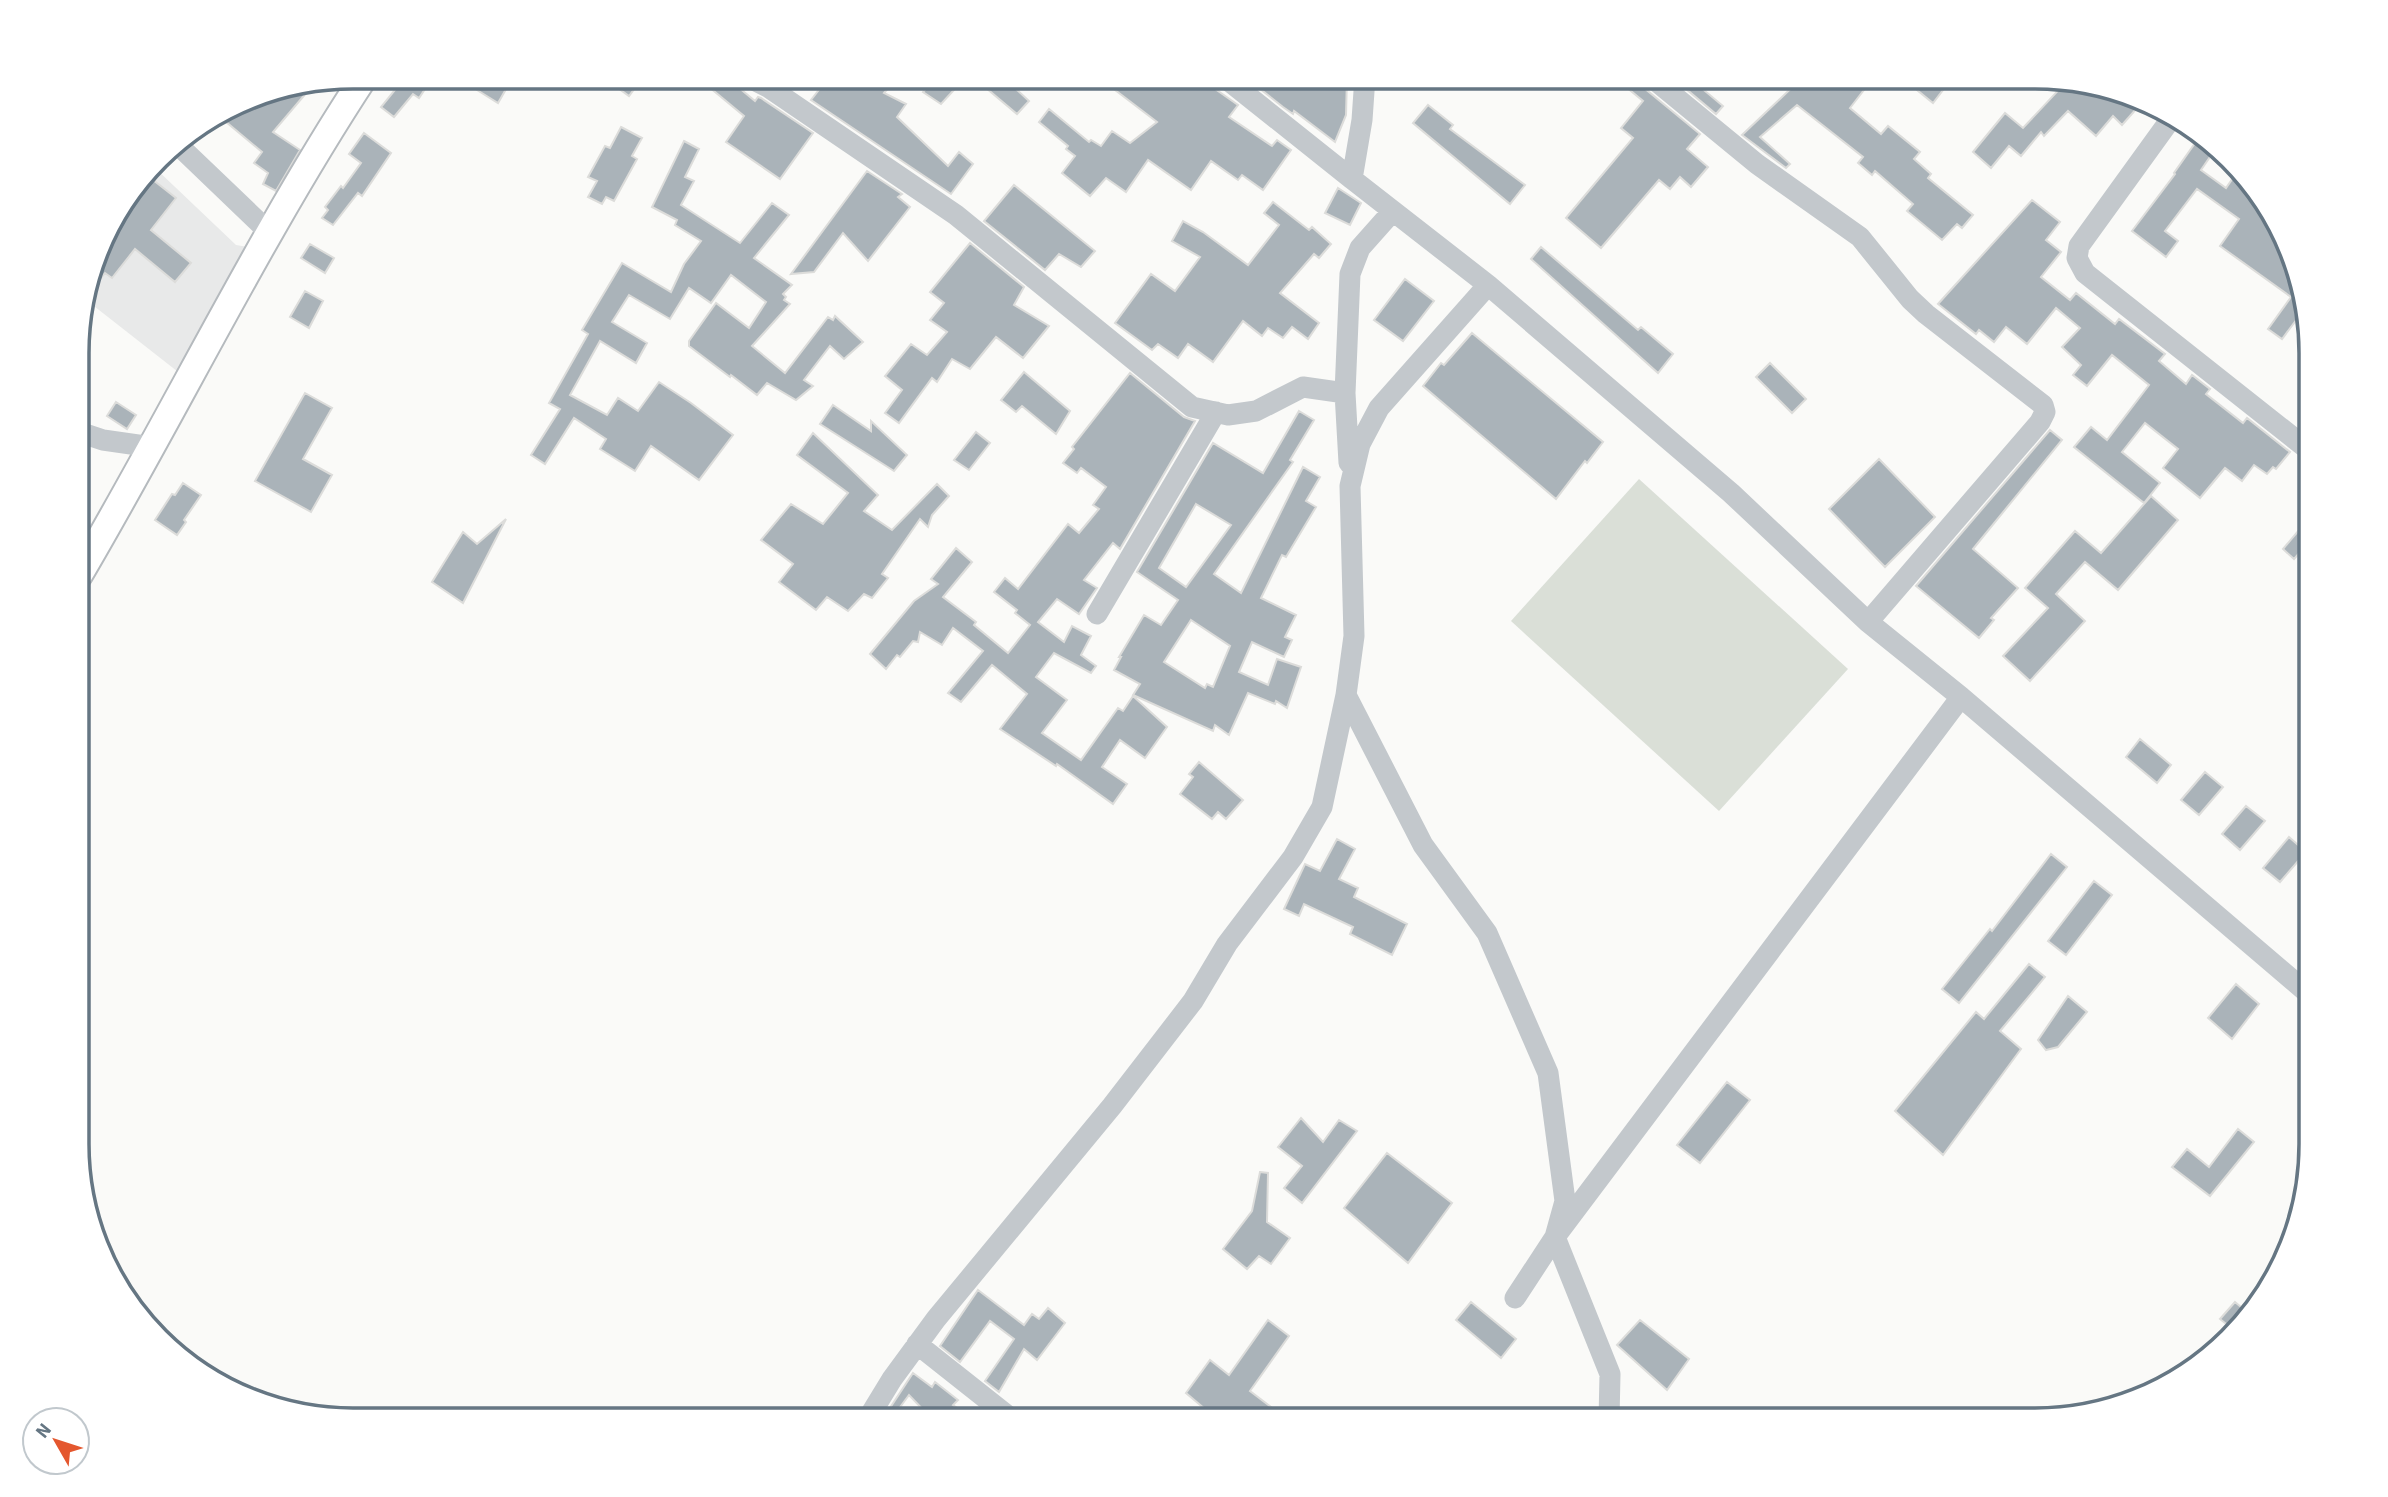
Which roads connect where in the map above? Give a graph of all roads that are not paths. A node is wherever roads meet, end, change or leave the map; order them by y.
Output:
1 (356, 89) edge
2 (771, 89) edge
3 (1239, 89) edge
4 (1364, 89) edge
5 (1666, 89) edge
6 (2167, 125) edge
7 (184, 151) edge
8 (1352, 179) junction
9 (1392, 212) junction
10 (270, 233) junction
11 (1488, 285) junction
12 (1345, 393) junction
13 (1216, 412) junction
14 (89, 435) edge
15 (2299, 441) edge
16 (152, 447) junction
17 (1350, 486) junction
18 (89, 557) edge
19 (1097, 614) dead end
20 (1868, 621) junction
21 (1346, 695) junction
22 (1961, 698) junction
23 (2299, 986) edge
24 (1555, 1237) junction
25 (1515, 1298) dead end
26 (917, 1344) junction
27 (874, 1408) edge
28 (998, 1408) edge
29 (1609, 1408) edge

1 - 10 main road
2 - 13 street
3 - 8 street
4 - 8 street
5 - 20 street
6 - 15 street
7 - 10 street
8 - 9 street
9 - 11 street
9 - 12 street
10 - 16 main road
11 - 17 street
11 - 20 street
12 - 13 street
12 - 17 street
13 - 19 street
14 - 16 street
16 - 18 main road
17 - 21 street
20 - 22 street
21 - 24 street
21 - 26 street
22 - 23 street
22 - 24 street
24 - 25 street
24 - 29 street
26 - 27 street
26 - 28 street

